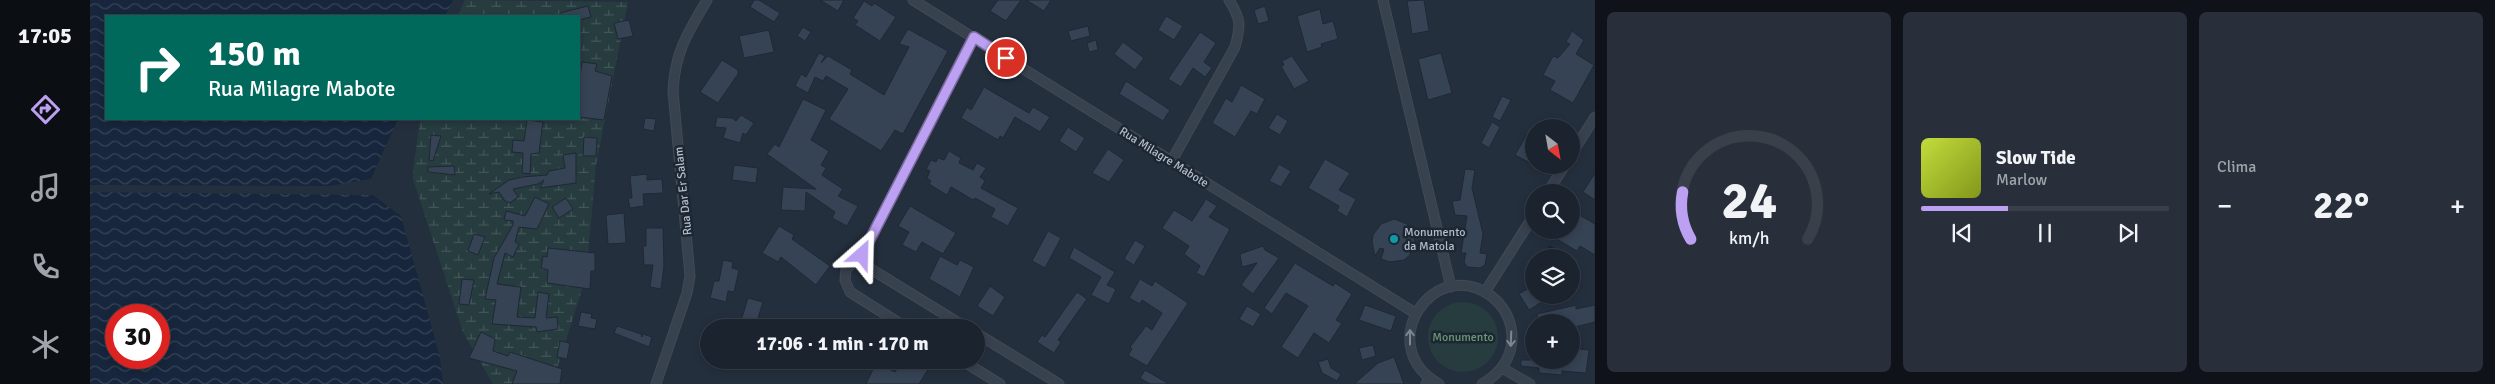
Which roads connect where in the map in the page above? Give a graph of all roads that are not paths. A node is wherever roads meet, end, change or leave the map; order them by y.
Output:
1 (707, 0) edge
2 (913, 0) edge
3 (1229, 0) edge
4 (1383, 0) edge
5 (974, 37) junction
6 (1595, 117) edge
7 (1580, 141) edge
8 (1171, 162) junction
9 (1525, 229) edge
10 (862, 255) junction
11 (1451, 287) junction
12 (1485, 292) junction
13 (1415, 313) junction
14 (893, 319) edge
15 (952, 319) edge
16 (985, 339) edge
17 (1502, 368) junction
18 (976, 369) edge
19 (1432, 382) edge
20 (656, 384) edge
21 (1000, 384) edge
22 (1059, 384) edge
23 (1482, 384) edge
24 (1530, 384) edge

1 - 20 street, Rua Dar Er Salam
2 - 5 street, Rua Milagre Mabote
3 - 8 street
4 - 11 street
5 - 8 street, Rua Milagre Mabote
5 - 10 street
6 - 7 street
8 - 13 street, Rua Milagre Mabote
9 - 12 street
10 - 14 street
10 - 15 street
11 - 12 street
11 - 13 street
12 -> 17 street
19 -> 13 street
16 - 22 street
17 - 23 street
17 - 24 street
18 - 21 street

